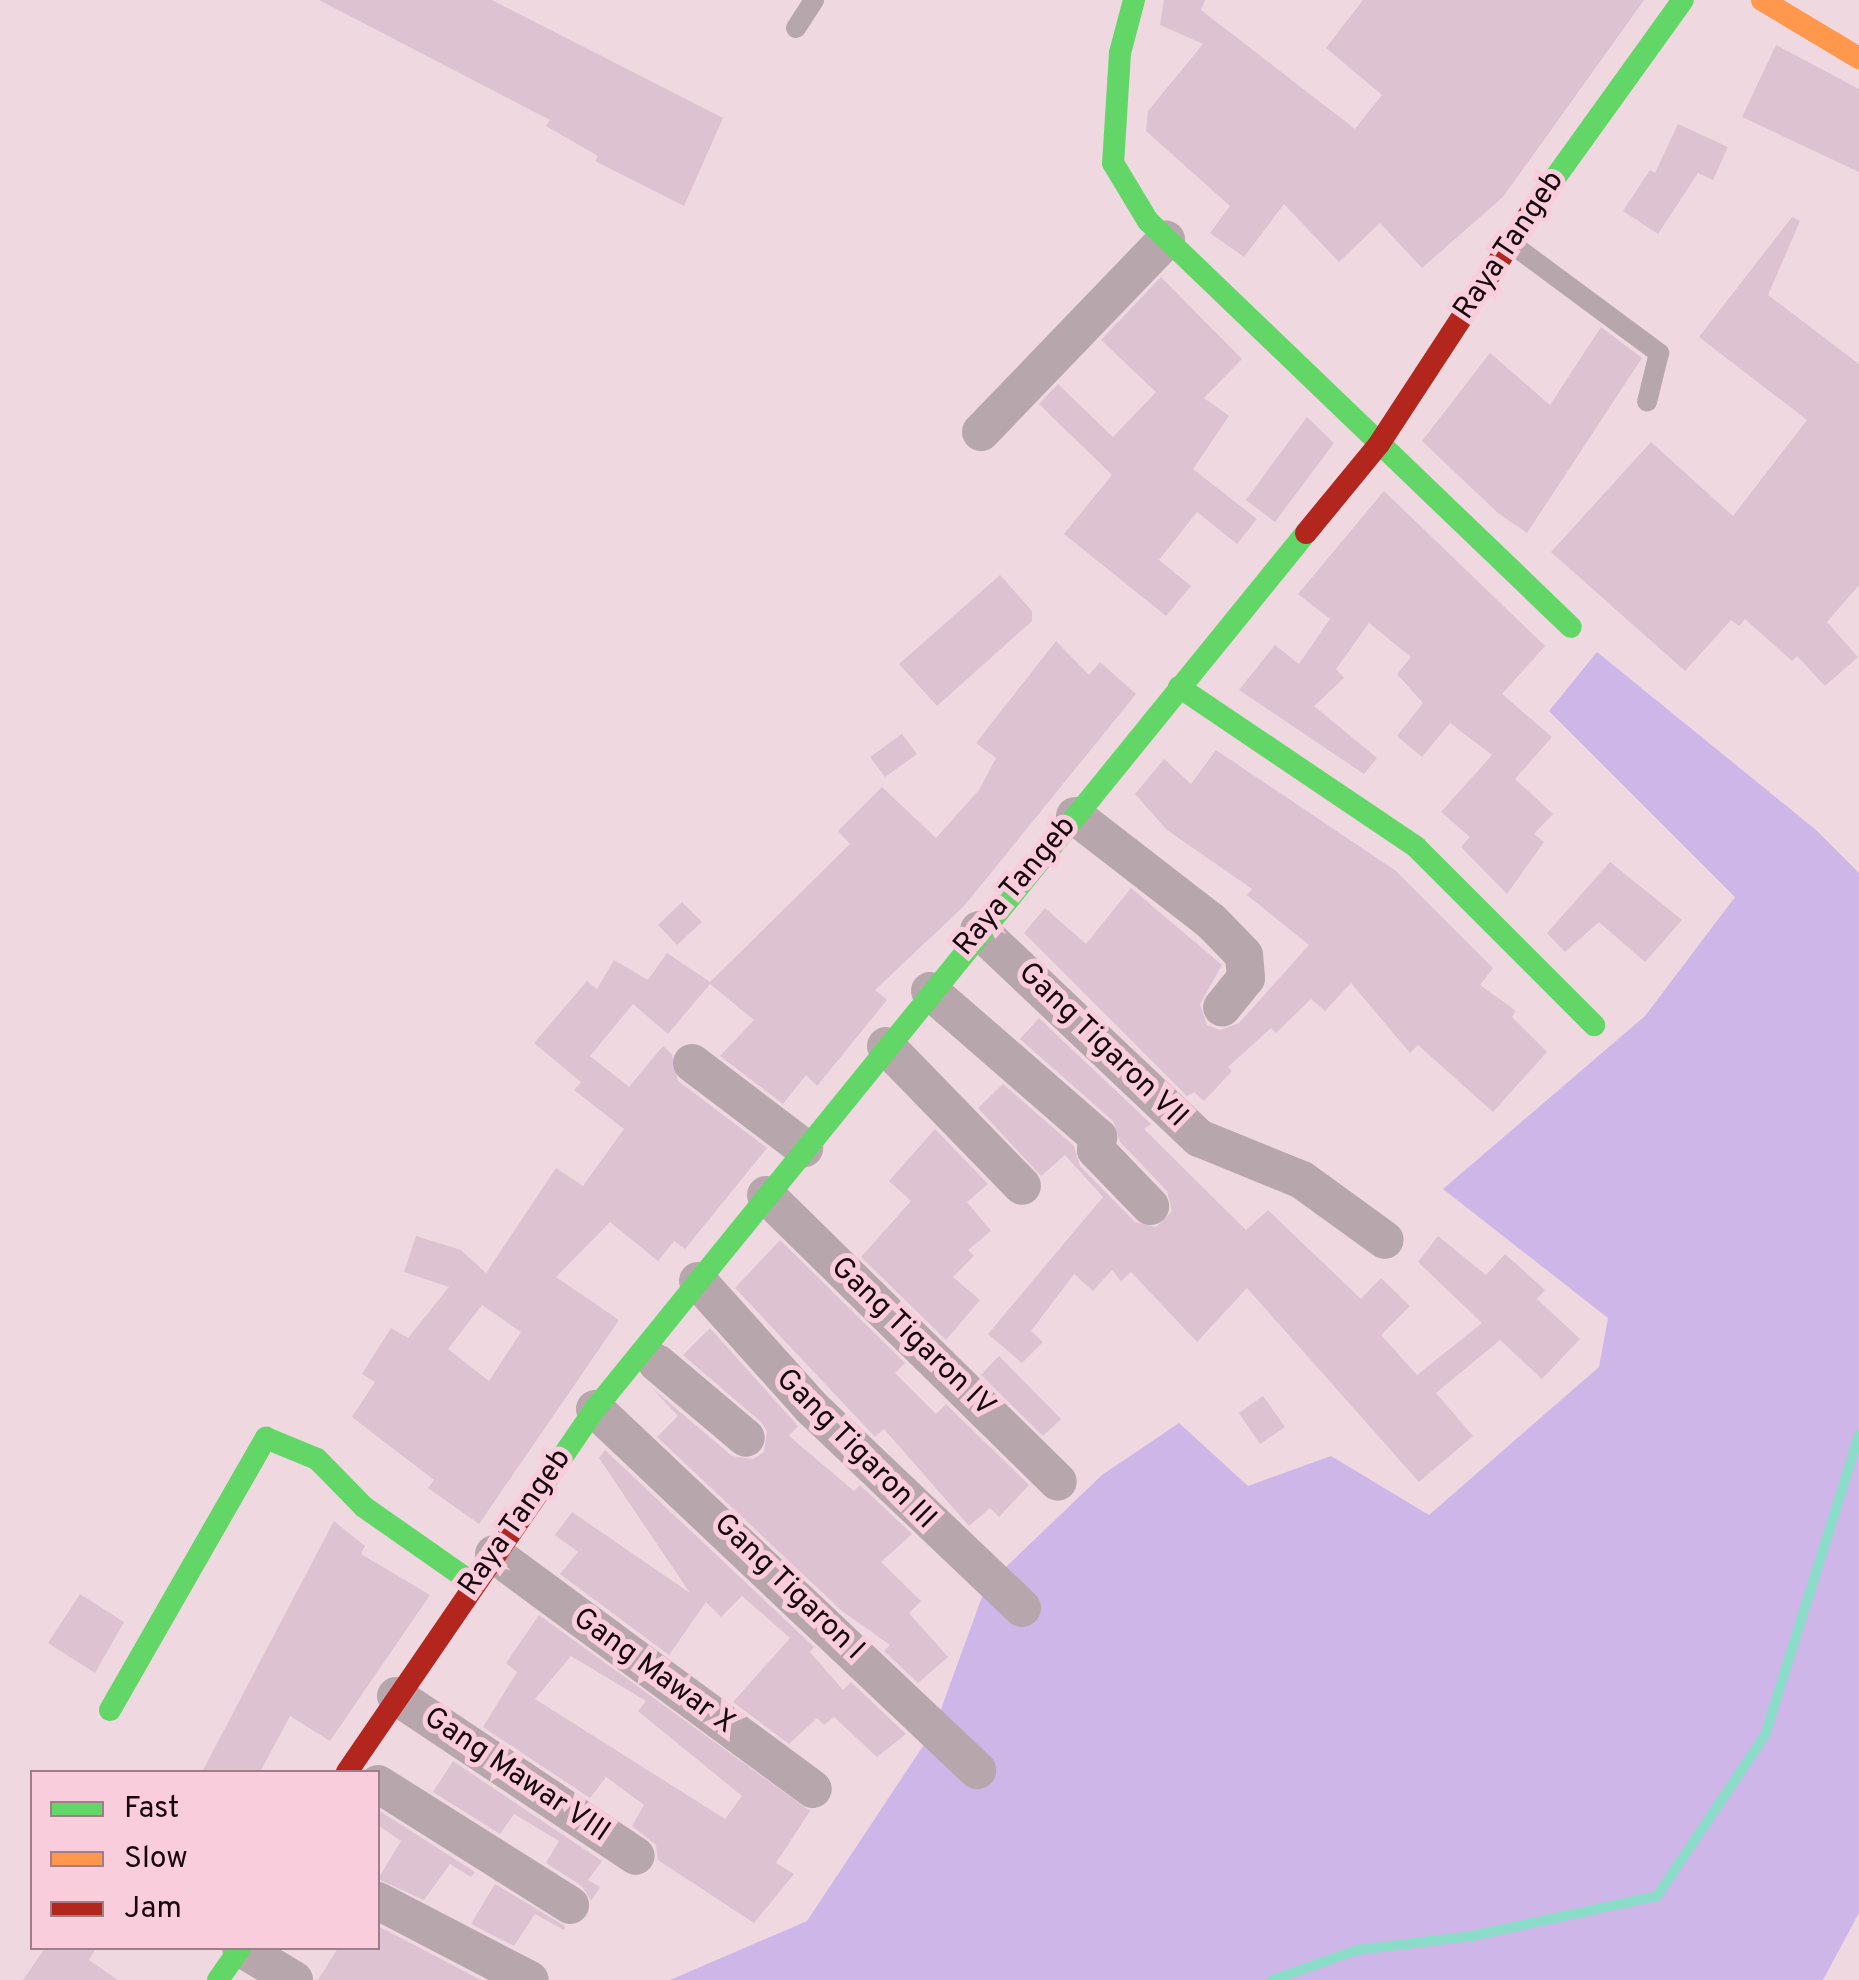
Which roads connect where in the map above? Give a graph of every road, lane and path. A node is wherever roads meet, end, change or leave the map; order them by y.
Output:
1 (814, 0) edge
2 (1134, 0) edge
3 (1683, 0) edge
4 (1762, 0) edge
5 (796, 28) dead end
6 (1859, 58) edge
7 (1166, 240) junction
8 (1509, 242) junction
9 (1647, 402) dead end
10 (981, 432) dead end
11 (1379, 444) junction
12 (1571, 627) dead end
13 (1180, 686) junction
14 (1075, 816) junction
15 (980, 930) junction
16 (930, 990) junction
17 (1222, 1008) dead end
18 (1594, 1025) dead end
19 (886, 1046) junction
20 (692, 1063) dead end
21 (804, 1148) junction
22 (1022, 1186) dead end
23 (766, 1195) junction
24 (1150, 1206) dead end
25 (1385, 1240) dead end
26 (698, 1281) junction
27 (656, 1363) dead end
28 (595, 1409) junction
29 (746, 1438) dead end
30 (1058, 1482) dead end
31 (484, 1569) junction
32 (1022, 1608) dead end
33 (396, 1696) junction
34 (110, 1710) dead end
35 (361, 1770) edge
36 (977, 1770) dead end
37 (380, 1787) edge
38 (812, 1789) dead end
39 (636, 1856) dead end
40 (380, 1902) edge
41 (570, 1905) dead end
42 (239, 1950) edge
43 (243, 1950) edge
44 (218, 1980) edge
45 (294, 1980) edge
46 (530, 1980) edge

1 - 5 lane
2 - 7 street
3 - 8 street, Raya Tangeb
4 - 6 street
7 - 10 street
7 - 11 street
8 - 9 lane
8 - 11 street, Raya Tangeb
11 - 12 street
11 - 13 street, Raya Tangeb
13 - 14 street, Raya Tangeb
13 - 18 street
14 - 15 street, Raya Tangeb
14 - 17 street
15 - 16 street, Raya Tangeb
15 - 25 street, Gang Tigaron VII
16 - 19 street, Raya Tangeb
16 - 24 street
19 - 21 street, Raya Tangeb
19 - 22 street
20 - 21 street
21 - 23 street, Raya Tangeb
23 - 26 street, Raya Tangeb
23 - 30 street, Gang Tigaron IV
26 - 28 street, Raya Tangeb
26 - 32 street, Gang Tigaron III
27 - 29 street
28 - 31 street, Raya Tangeb
28 - 36 street, Gang Tigaron I
31 - 33 street, Raya Tangeb
31 - 34 street
31 - 38 street, Gang Mawar X
33 - 35 street, Raya Tangeb
33 - 39 street, Gang Mawar VIII
37 - 41 street
40 - 46 street
42 - 44 street
43 - 45 street

